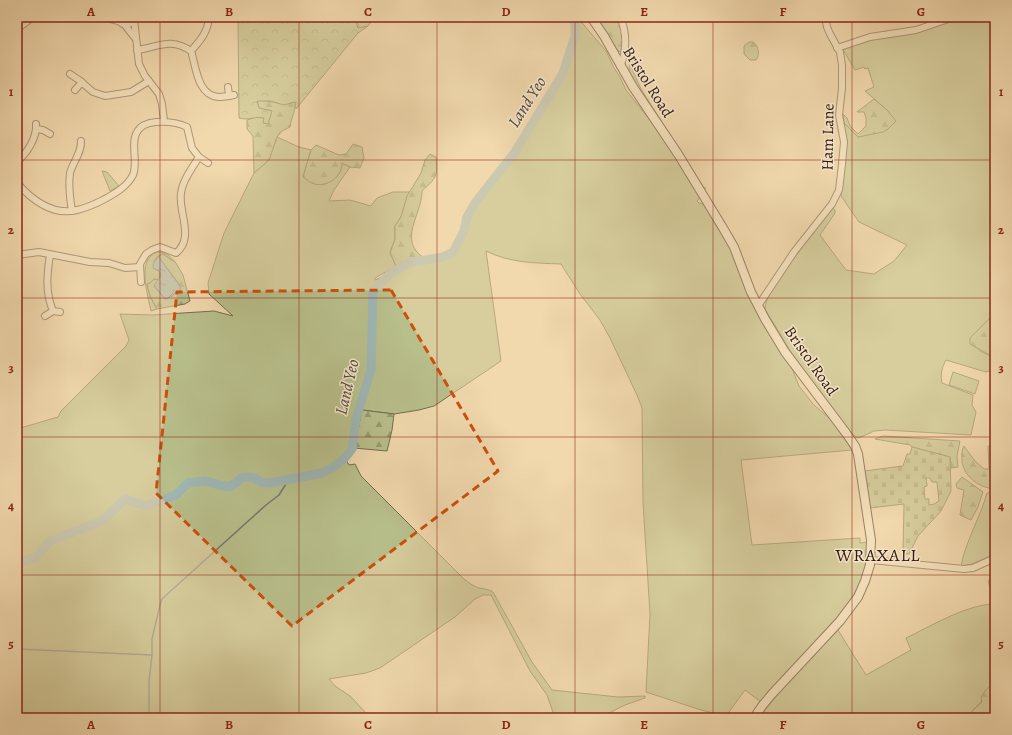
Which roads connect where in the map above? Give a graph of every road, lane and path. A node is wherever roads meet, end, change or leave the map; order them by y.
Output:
1 (33, 17) edge
2 (104, 17) edge
3 (209, 17) edge
4 (591, 17) edge
5 (620, 17) edge
6 (825, 17) edge
7 (954, 17) edge
8 (134, 18) edge
9 (121, 20) edge
10 (17, 29) edge
11 (136, 42) junction
12 (837, 48) junction
13 (137, 50) junction
14 (190, 51) junction
15 (620, 66) junction
16 (70, 74) dead end
17 (149, 81) junction
18 (82, 82) junction
19 (228, 87) dead end
20 (75, 90) dead end
21 (164, 121) junction
22 (50, 134) dead end
23 (81, 141) dead end
24 (199, 157) junction
25 (17, 162) edge
26 (208, 163) dead end
27 (17, 183) edge
28 (72, 211) junction
29 (50, 254) junction
30 (17, 255) edge
31 (140, 266) junction
32 (142, 282) dead end
33 (758, 306) junction
34 (53, 311) junction
35 (60, 312) dead end
36 (45, 316) dead end
37 (995, 558) edge
38 (871, 560) junction
39 (754, 718) edge

1 - 10 street
2 - 9 street
3 - 14 street
4 - 15 main road, Bristol Road
5 - 15 street
6 - 12 street, Ham Lane
7 - 12 street
8 - 9 street
8 - 11 street
9 - 11 street
11 - 13 street
12 - 33 street, Ham Lane
13 - 14 street
13 - 17 street
14 - 19 street
15 - 33 main road, Bristol Road
16 - 18 street
17 - 18 street
17 - 21 street
18 - 20 street
21 - 24 street
21 - 28 street
22 - 25 street
23 - 28 street
24 - 26 street
24 - 31 street
27 - 28 street
29 - 30 street
29 - 31 street
29 - 34 street
31 - 32 street
33 - 38 main road, Bristol Road
34 - 35 street
34 - 36 street
37 - 38 street
38 - 39 main road, Bristol Road

